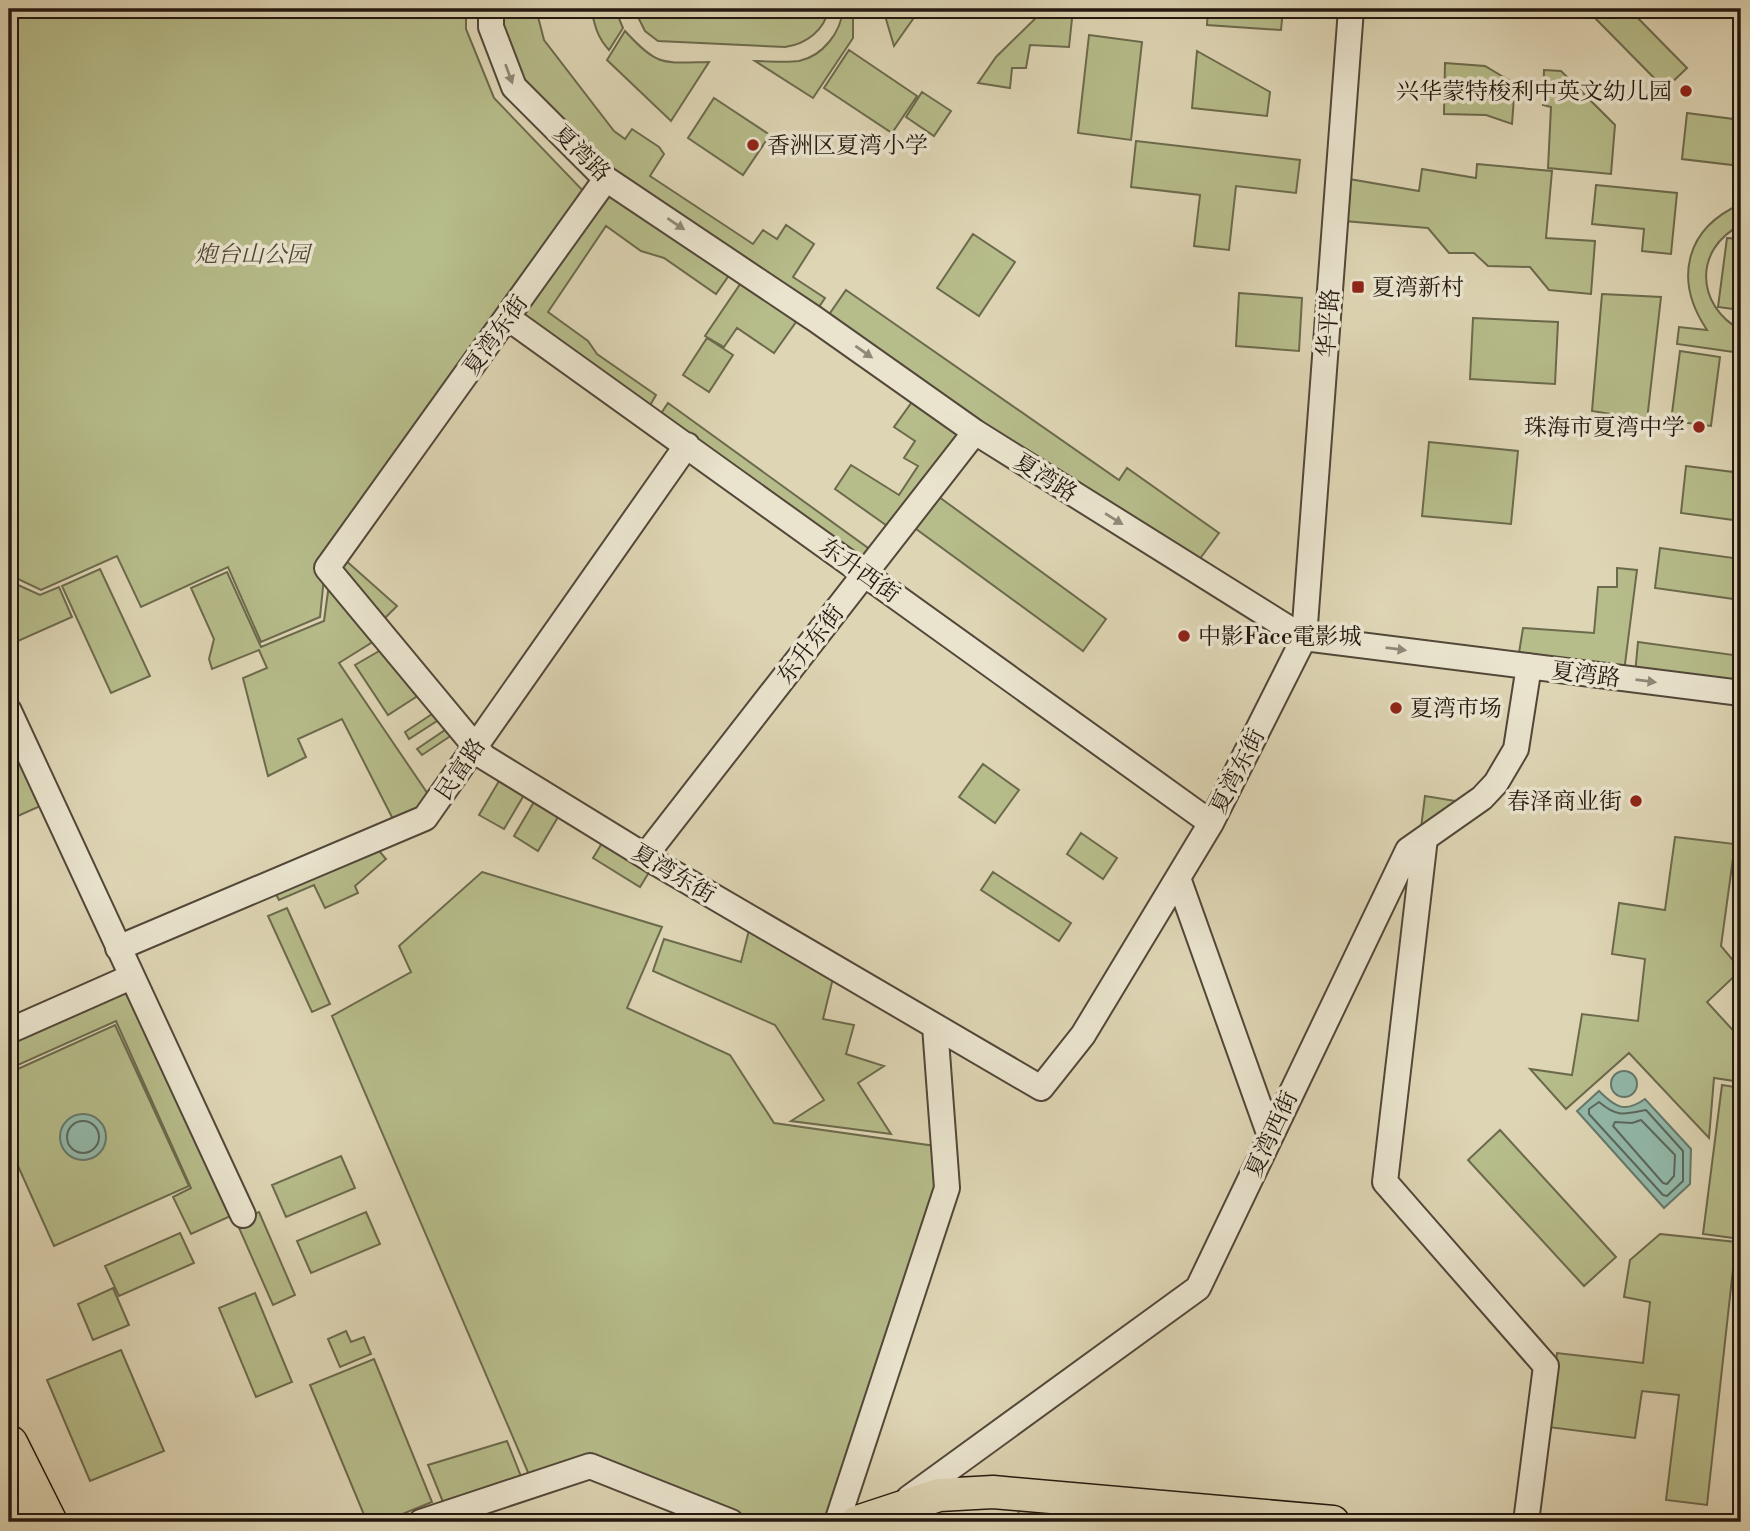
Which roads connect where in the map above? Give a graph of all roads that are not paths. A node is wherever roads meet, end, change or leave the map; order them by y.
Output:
1 (491, 9) edge
2 (1351, 9) edge
3 (606, 179) junction
4 (508, 318) junction
5 (975, 432) junction
6 (687, 445) junction
7 (865, 574) junction
8 (1304, 638) junction
9 (1529, 666) junction
10 (1741, 693) edge
11 (9, 712) edge
12 (475, 746) junction
13 (1211, 823) junction
14 (1425, 838) junction
15 (645, 856) junction
16 (1178, 878) junction
17 (118, 948) junction
18 (131, 977) junction
19 (935, 1026) junction
20 (9, 1031) edge
21 (1270, 1136) junction
22 (243, 1215) dead end
23 (9, 1444) edge
24 (9, 1501) edge
25 (892, 1511) junction
26 (18, 1522) edge
27 (48, 1522) edge
28 (421, 1522) edge
29 (731, 1522) edge
30 (837, 1522) edge
31 (857, 1522) edge
32 (1333, 1522) edge
33 (1526, 1522) edge

1 -> 3 street, 夏湾路
2 - 8 street, 华平路
3 - 4 street, 夏湾东街
3 -> 5 street, 夏湾路
4 - 6 street, 东升西街
4 - 12 street, 夏湾东街
5 - 7 street, 东升东街
5 -> 8 street, 夏湾路
6 - 7 street, 东升西街
6 - 12 street, 民富路
7 - 13 street, 东升西街
7 - 15 street, 东升东街
8 -> 9 street, 夏湾路
8 - 13 street, 夏湾东街
9 -> 10 street, 夏湾路
9 - 14 street, 夏湾西街
11 - 17 street
12 - 15 street, 夏湾东街
12 - 17 street, 民富路
13 - 16 street, 夏湾东街
14 - 21 street, 夏湾西街
14 - 33 street
15 - 19 street, 夏湾东街
16 - 19 street, 夏湾东街
16 - 21 street
17 - 18 street
18 - 20 street
18 - 22 street
19 - 30 street
21 - 25 street, 夏湾西街
23 - 27 highway
24 - 26 highway
25 - 31 main road
25 - 32 main road
28 - 29 street

